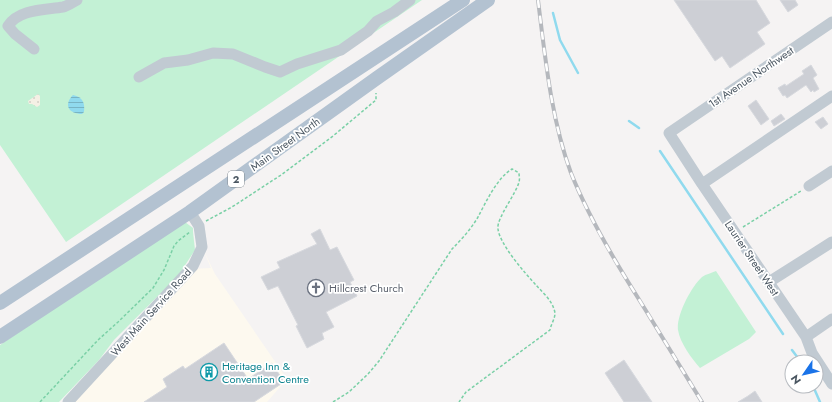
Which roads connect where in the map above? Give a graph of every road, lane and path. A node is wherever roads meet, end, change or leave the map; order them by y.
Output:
1 (77, 0) edge
2 (410, 0) edge
3 (463, 0) edge
4 (488, 0) edge
5 (832, 22) edge
6 (4, 26) edge
7 (34, 49) dead end
8 (139, 77) dead end
9 (832, 96) edge
10 (669, 133) joint
11 (832, 171) edge
12 (702, 184) junction
13 (809, 186) joint
14 (190, 212) junction
15 (735, 232) junction
16 (832, 242) edge
17 (769, 282) junction
18 (0, 303) edge
19 (832, 319) edge
20 (0, 337) edge
21 (806, 337) junction
22 (832, 384) edge
23 (68, 402) edge
24 (333, 402) edge
25 (459, 402) edge

1 - 6 street
2 - 8 street
3 - 18 main road, Main Street North / 2
4 - 14 main road, Main Street North / 2
5 - 10 street, 1st Avenue Northwest
6 - 7 street
9 - 12 street
10 - 12 street, Laurier Street West
11 - 13 street
12 - 15 street, Laurier Street West
13 - 15 path
14 - 20 main road, Main Street North / 2
14 - 23 street, West Main Service Road
15 - 17 street, Laurier Street West
16 - 17 street
17 - 21 street, Laurier Street West
19 - 21 street
21 - 22 street, Laurier Street West
24 - 25 path

